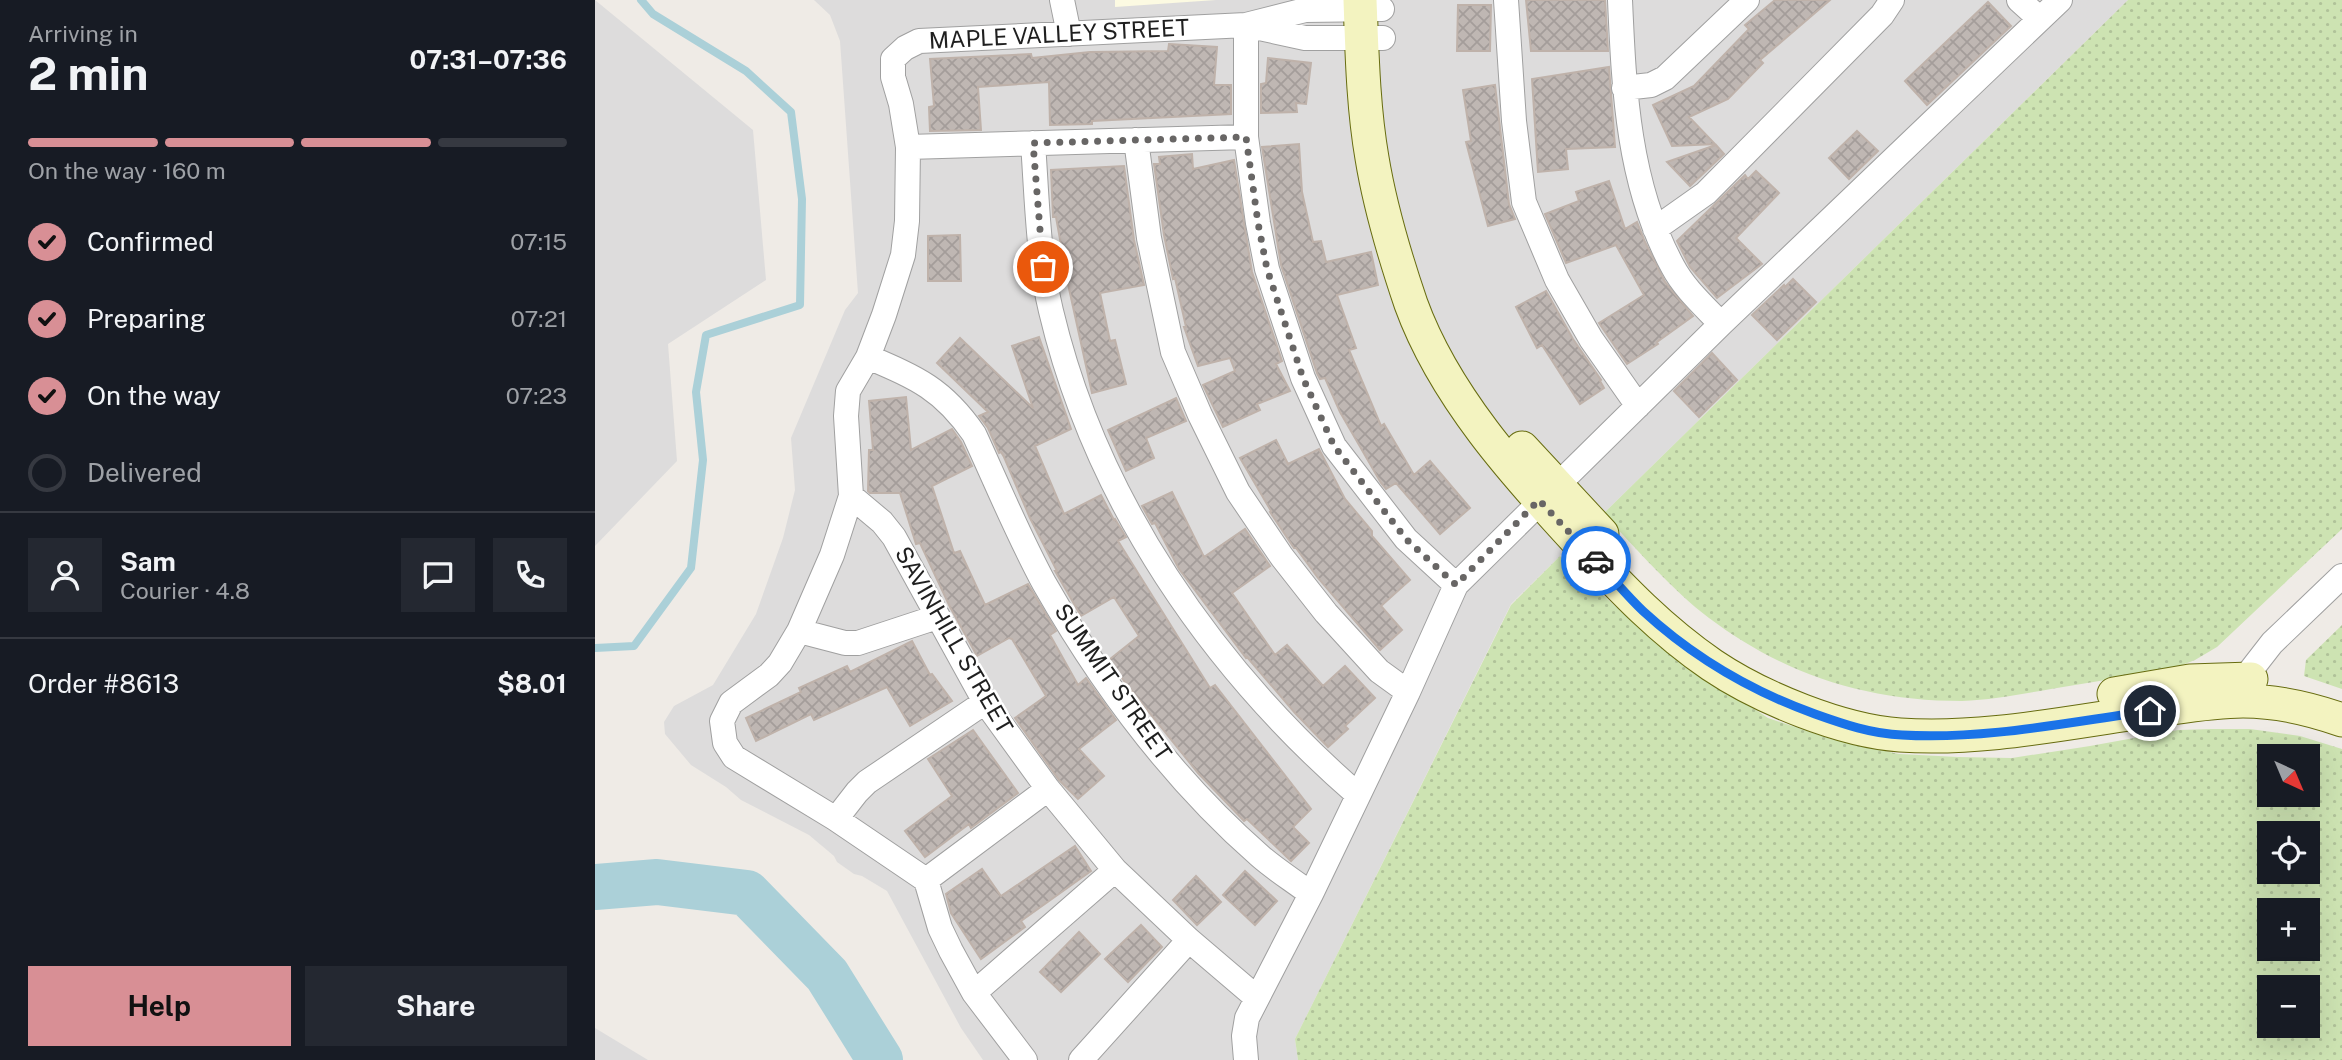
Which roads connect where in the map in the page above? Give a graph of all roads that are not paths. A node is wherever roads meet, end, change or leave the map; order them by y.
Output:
1 (1062, 0) edge
2 (1506, 0) edge
3 (1620, 0) edge
4 (1747, 0) edge
5 (1892, 0) edge
6 (2019, 0) edge
7 (2060, 0) edge
8 (1371, 16) edge
9 (2040, 19) junction
10 (1246, 25) junction
11 (1069, 34) junction
12 (1624, 88) junction
13 (1246, 137) junction
14 (1136, 140) junction
15 (1033, 143) junction
16 (908, 147) junction
17 (1655, 229) junction
18 (1721, 324) junction
19 (868, 358) junction
20 (1638, 406) junction
21 (1548, 492) junction
22 (851, 496) junction
23 (2342, 576) edge
24 (1456, 585) junction
25 (937, 617) junction
26 (799, 631) junction
27 (2244, 690) junction
28 (1408, 692) junction
29 (2342, 699) edge
30 (985, 702) junction
31 (2342, 720) edge
32 (1048, 789) junction
33 (1358, 795) junction
34 (836, 819) junction
35 (1115, 870) junction
36 (926, 880) junction
37 (1311, 894) junction
38 (1189, 940) junction
39 (974, 993) junction
40 (1257, 998) junction
41 (1025, 1060) edge
42 (1081, 1060) edge
43 (1245, 1060) edge

1 - 11 street
2 - 20 street
3 - 12 street
4 - 12 street
5 - 17 street
6 - 9 street
7 - 9 street
8 - 10 street, MAPLE VALLEY STREET
8 - 21 street
9 - 18 street
10 - 11 street, MAPLE VALLEY STREET
10 - 13 street
11 - 16 street, MAPLE VALLEY STREET
12 - 17 street
13 - 14 street
13 - 24 street
14 - 15 street
14 - 28 street
15 - 16 street
15 - 33 street
16 - 19 street, MAPLE VALLEY STREET
17 - 18 street
18 - 20 street
19 - 22 street, MAPLE VALLEY STREET
19 - 37 street, SUMMIT STREET
20 - 21 street
21 - 24 street
21 - 27 street
22 - 25 street, SAVINHILL STREET
22 - 26 street, MAPLE VALLEY STREET
23 - 27 street
24 - 28 street
25 - 26 street
25 - 30 street, SAVINHILL STREET
26 - 34 street, MAPLE VALLEY STREET
27 - 29 street
27 - 31 street
28 - 33 street
30 - 32 street, SAVINHILL STREET
30 - 34 street
32 - 35 street, SAVINHILL STREET
32 - 36 street
33 - 37 street
34 - 36 street, MAPLE VALLEY STREET
35 - 38 street, SAVINHILL STREET
35 - 39 street
36 - 39 street
37 - 40 street
38 - 40 street, SAVINHILL STREET
38 - 42 street
39 - 41 street
40 - 43 street

